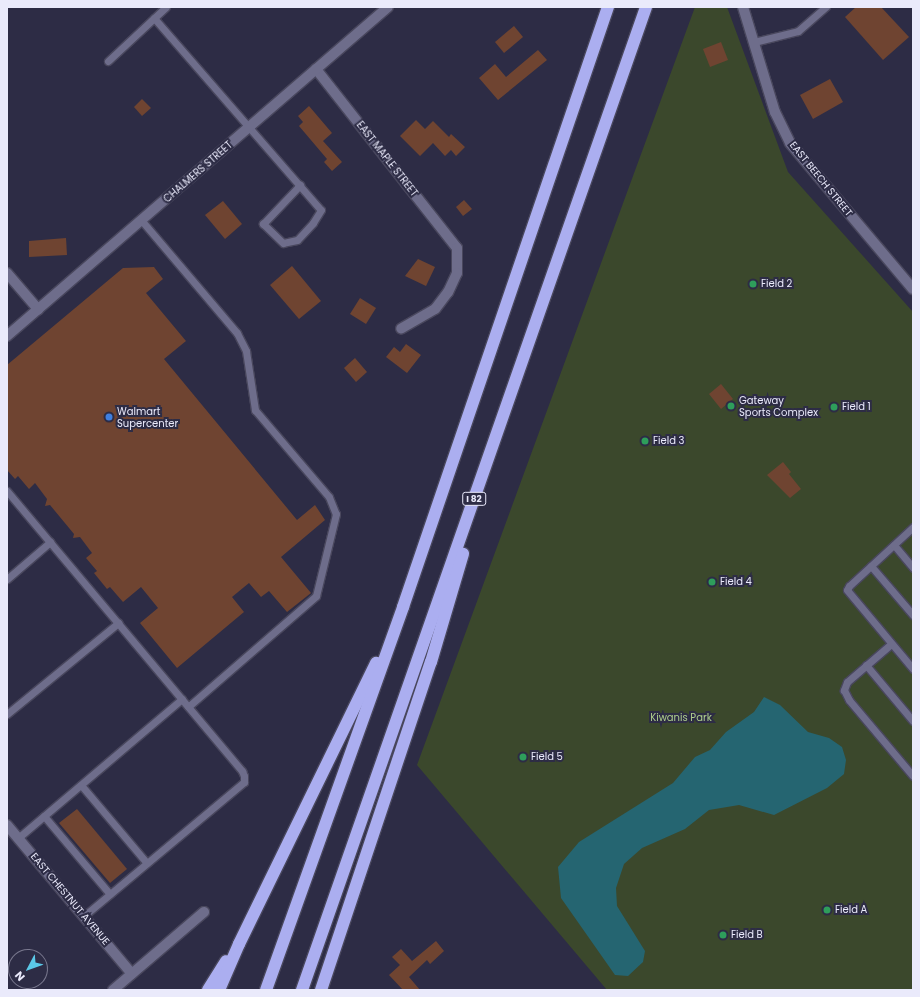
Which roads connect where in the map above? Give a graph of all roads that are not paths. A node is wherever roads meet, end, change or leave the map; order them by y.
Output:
1 (166, 7) edge
2 (388, 7) edge
3 (608, 7) edge
4 (646, 7) edge
5 (742, 7) edge
6 (826, 7) edge
7 (154, 18) junction
8 (754, 42) junction
9 (108, 61) dead end
10 (316, 69) junction
11 (249, 128) junction
12 (300, 185) junction
13 (142, 221) junction
14 (7, 273) edge
15 (913, 288) edge
16 (38, 309) junction
17 (401, 329) dead end
18 (7, 336) edge
19 (509, 399) junction
20 (7, 491) edge
21 (913, 527) edge
22 (50, 542) junction
23 (894, 545) junction
24 (871, 566) junction
25 (913, 568) edge
26 (7, 579) edge
27 (403, 607) junction
28 (913, 615) edge
29 (118, 623) junction
30 (891, 644) junction
31 (866, 665) junction
32 (913, 669) edge
33 (182, 700) junction
34 (188, 707) junction
35 (7, 714) edge
36 (913, 720) edge
37 (913, 776) edge
38 (81, 785) junction
39 (44, 816) junction
40 (7, 825) edge
41 (18, 838) junction
42 (147, 863) junction
43 (110, 894) junction
44 (204, 912) dead end
45 (84, 916) junction
46 (239, 944) junction
47 (132, 974) junction
48 (113, 990) edge
49 (208, 990) edge
50 (220, 990) edge
51 (266, 990) edge
52 (302, 990) edge
53 (321, 990) edge

1 - 7 lane
2 - 10 street, CHALMERS STREET
3 - 27 highway
4 - 19 highway, I 82
5 - 8 street, EAST BEECH STREET
6 - 8 lane
7 - 9 lane
7 - 11 lane
8 - 15 street, EAST BEECH STREET
10 - 11 street, CHALMERS STREET
10 - 17 street, EAST MAPLE STREET
11 - 12 lane
11 - 13 street, CHALMERS STREET
12 - 12 lane
13 - 16 street, CHALMERS STREET
13 - 34 lane
14 - 16 street
16 - 18 street, CHALMERS STREET
19 - 52 highway, I 82
19 - 53 highway
20 - 22 lane
21 - 23 lane
22 - 26 lane
22 - 29 lane
23 - 24 lane
23 - 25 lane
24 - 28 lane
24 - 30 lane
27 - 46 highway
27 - 51 highway
29 - 33 lane
29 - 35 lane
30 - 31 lane
30 - 32 lane
31 - 36 lane
31 - 37 lane
33 - 34 lane
33 - 38 lane
34 - 42 lane
38 - 39 lane
38 - 42 lane
39 - 41 lane
39 - 43 lane
40 - 41 street, EAST CHESTNUT AVENUE
41 - 45 street, EAST CHESTNUT AVENUE
42 - 43 lane
43 - 45 lane
44 - 47 street
45 - 47 street, EAST CHESTNUT AVENUE
46 - 49 highway
46 - 50 highway
47 - 48 street

